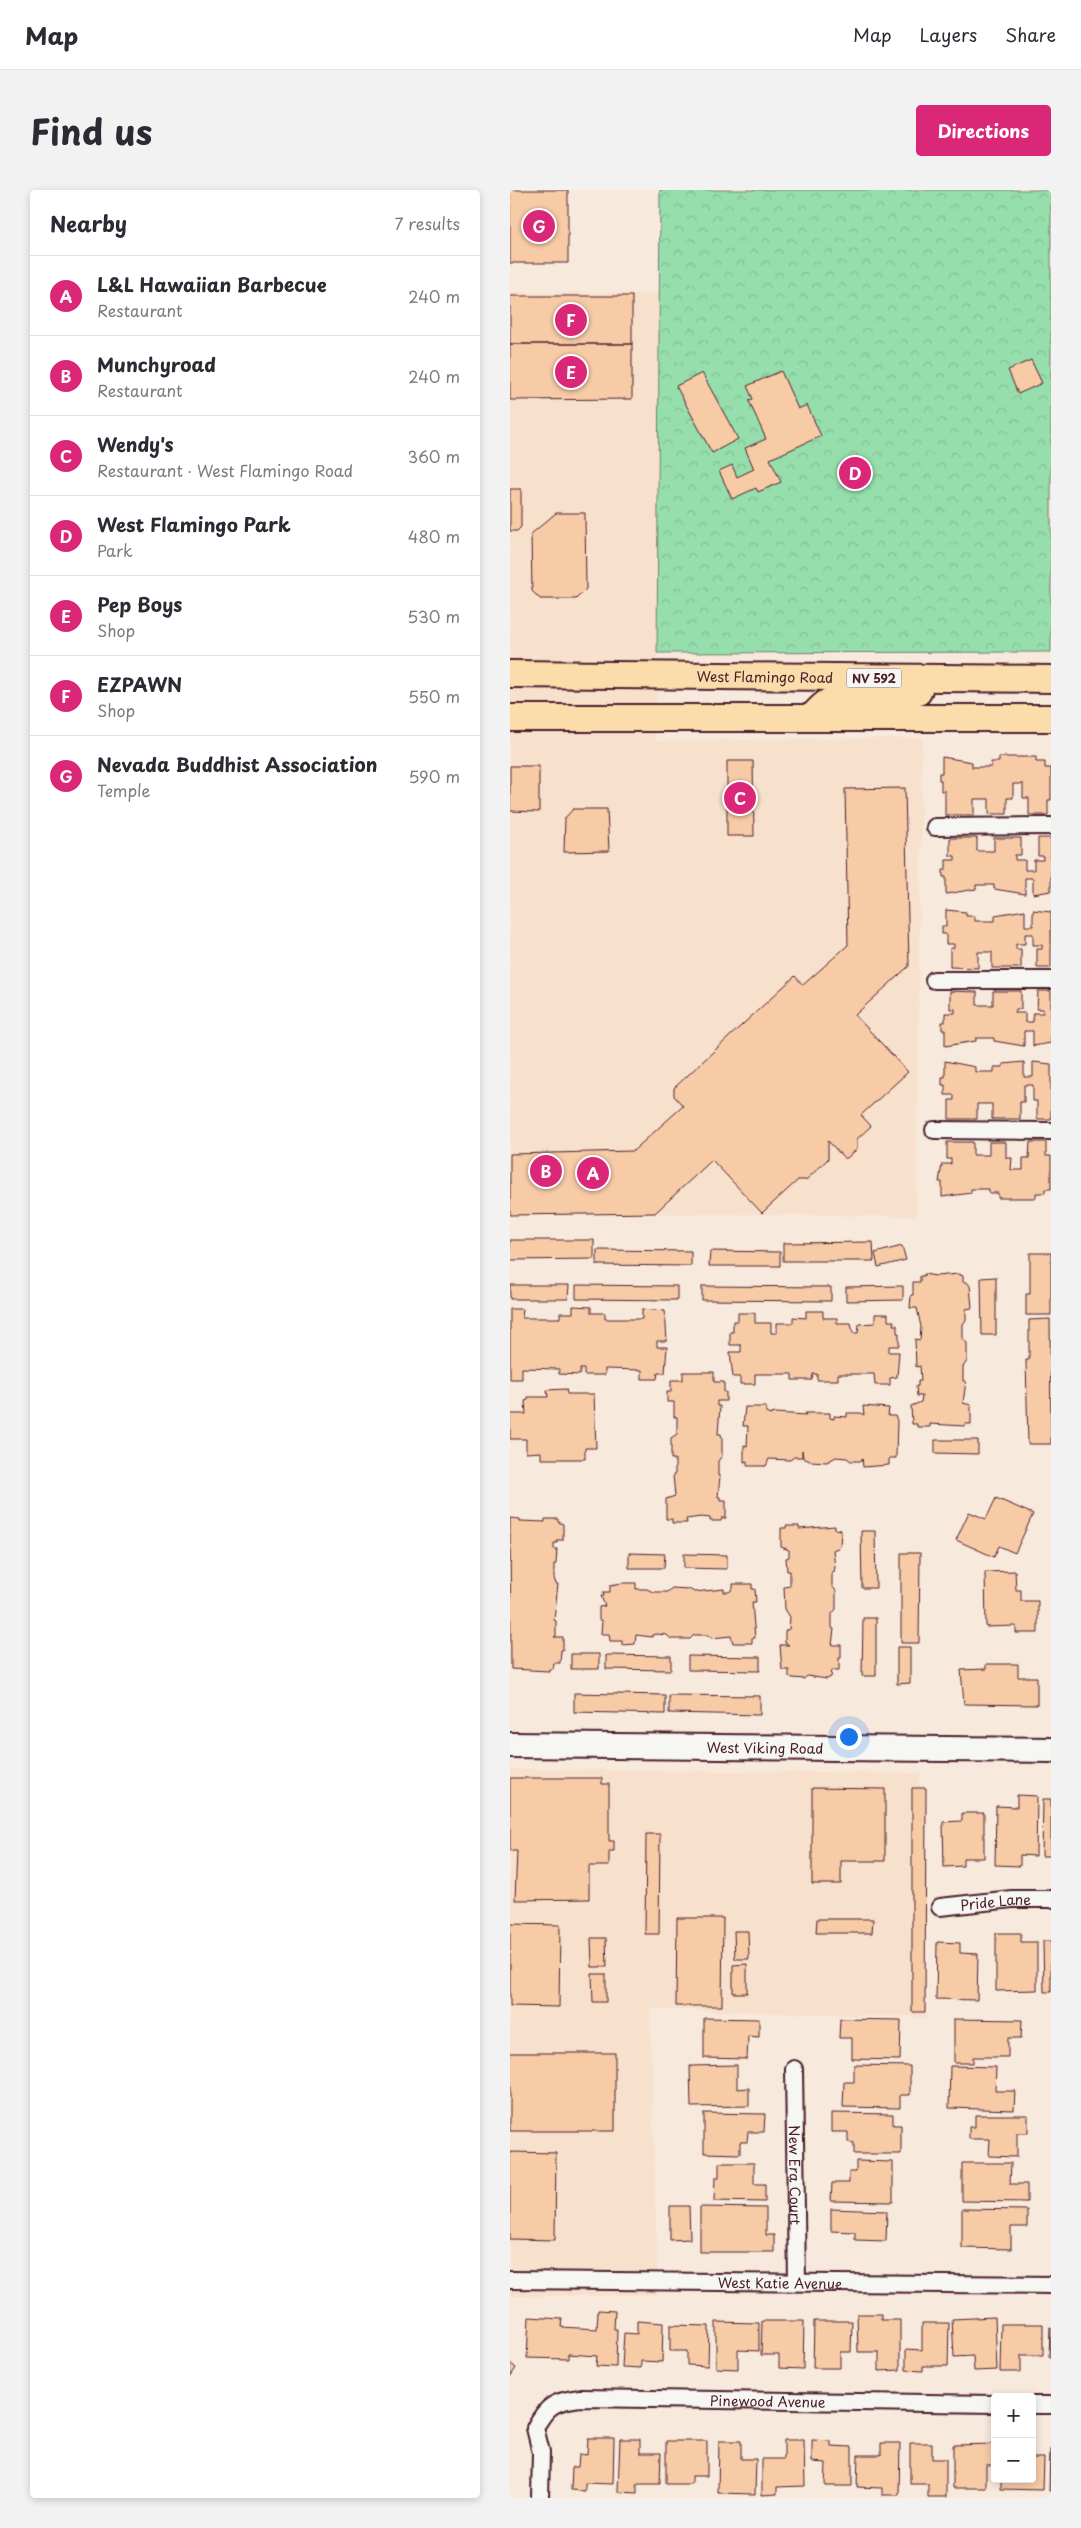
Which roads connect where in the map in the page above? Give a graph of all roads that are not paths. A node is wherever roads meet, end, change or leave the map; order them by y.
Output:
1 (510, 674) edge
2 (923, 678) junction
3 (1051, 679) edge
4 (1051, 692) edge
5 (813, 716) junction
6 (907, 717) junction
7 (510, 718) edge
8 (1051, 718) edge
9 (1051, 826) edge
10 (935, 827) dead end
11 (934, 980) dead end
12 (1051, 980) edge
13 (934, 1130) dead end
14 (1051, 1131) edge
15 (510, 1745) edge
16 (1051, 1750) edge
17 (1051, 1899) edge
18 (940, 1907) dead end
19 (794, 2069) dead end
20 (510, 2280) edge
21 (797, 2282) junction
22 (1051, 2285) edge
23 (991, 2404) edge
24 (1036, 2405) edge
25 (1051, 2405) edge
26 (540, 2498) edge

1 - 2 main road, West Flamingo Road / NV 592
2 - 3 main road, West Flamingo Road / NV 592
2 - 5 main road
4 - 6 main road
5 - 6 main road
5 - 7 main road
6 - 8 main road
9 - 10 street
11 - 12 street
13 - 14 street
15 - 16 street, West Viking Road
17 - 18 street, Pride Lane
19 - 21 street, New Era Court
20 - 21 street, West Katie Avenue
21 - 22 street, West Katie Avenue
23 - 26 street, Pinewood Avenue
24 - 25 street

